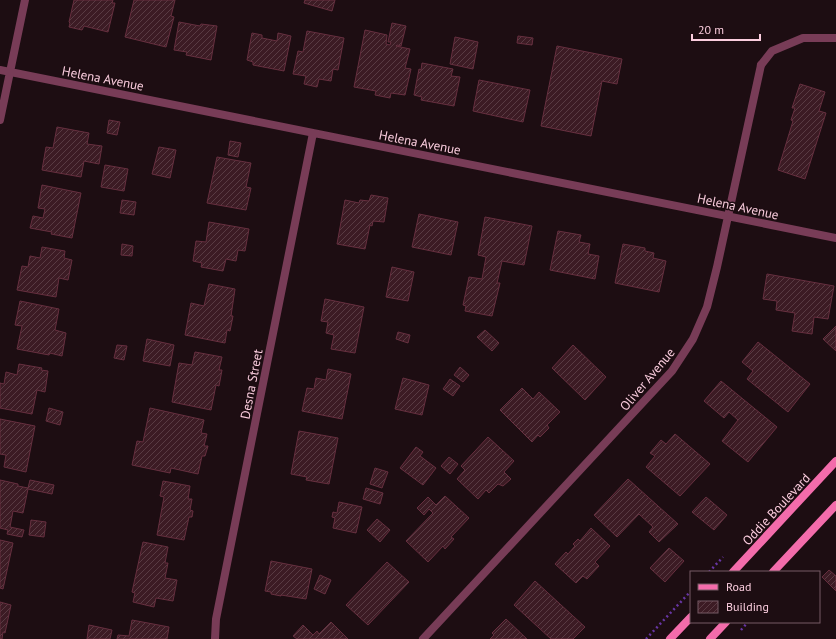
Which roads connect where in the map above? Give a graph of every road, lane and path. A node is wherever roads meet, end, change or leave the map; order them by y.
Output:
1 (25, 0) edge
2 (836, 38) edge
3 (0, 70) edge
4 (10, 72) junction
5 (0, 120) edge
6 (313, 133) junction
7 (728, 216) junction
8 (836, 238) edge
9 (836, 461) edge
10 (836, 505) edge
11 (734, 571) edge
12 (774, 571) edge
13 (690, 592) edge
14 (690, 618) edge
15 (725, 623) edge
16 (215, 639) edge
17 (424, 639) edge
18 (646, 639) edge
19 (670, 639) edge
20 (710, 639) edge

1 - 4 street
2 - 7 street, Oliver Avenue
3 - 4 street, Helena Avenue
4 - 5 street
4 - 6 street, Helena Avenue
6 - 7 street, Helena Avenue
6 - 16 street, Desna Street
7 - 8 street, Helena Avenue
7 - 17 street, Oliver Avenue
9 - 11 main road, Oddie Boulevard
10 - 12 main road
13 - 18 path
14 - 19 main road
15 - 20 main road

